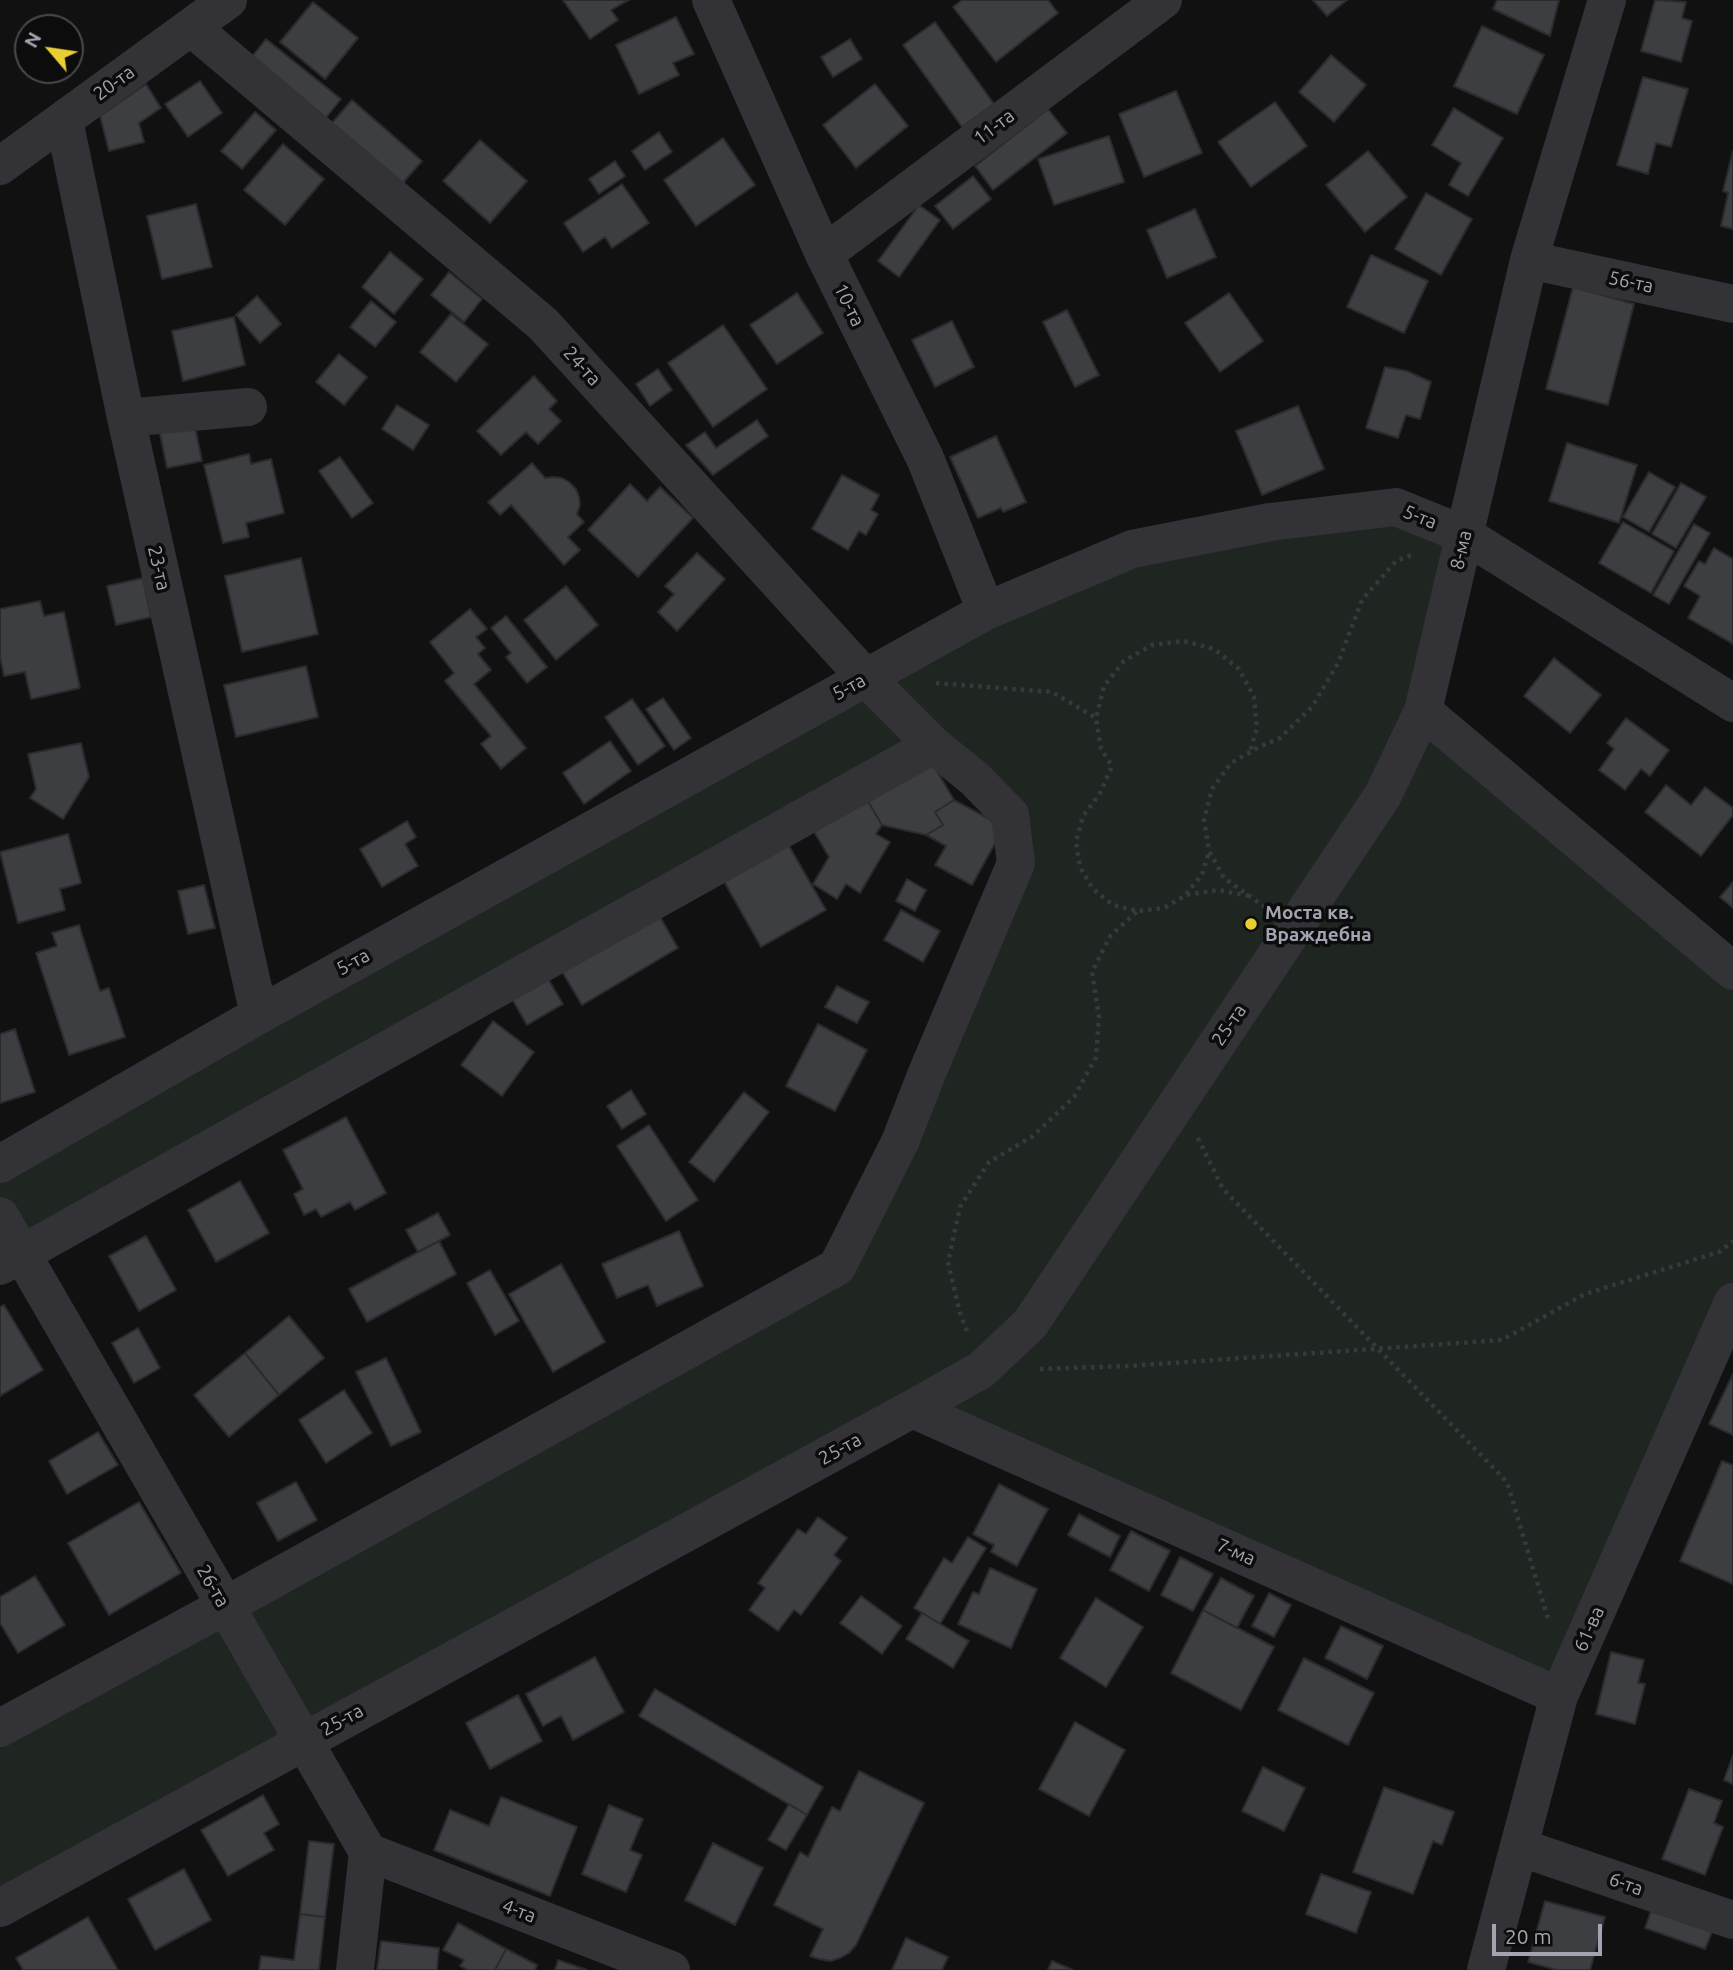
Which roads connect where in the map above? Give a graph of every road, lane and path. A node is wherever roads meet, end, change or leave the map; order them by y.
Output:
1 (228, 0) edge
2 (711, 0) edge
3 (1163, 0) edge
4 (1608, 0) edge
5 (192, 28) junction
6 (64, 120) junction
7 (0, 166) edge
8 (824, 254) junction
9 (1529, 260) junction
10 (1733, 304) edge
11 (248, 407) dead end
12 (126, 418) junction
13 (1465, 535) junction
14 (986, 611) junction
15 (865, 677) junction
16 (932, 683) dead end
17 (1733, 703) edge
18 (1423, 711) junction
19 (1096, 718) junction
20 (933, 745) junction
21 (1250, 752) junction
22 (1209, 851) junction
23 (1186, 895) junction
24 (1249, 897) junction
25 (1138, 911) junction
26 (1295, 927) junction
27 (1733, 971) edge
28 (259, 1015) junction
29 (1180, 1100) junction
30 (0, 1164) edge
31 (0, 1216) edge
32 (1733, 1241) edge
33 (11, 1260) edge
34 (1733, 1302) edge
35 (1378, 1349) junction
36 (981, 1370) junction
37 (912, 1409) junction
38 (225, 1606) junction
39 (1551, 1626) dead end
40 (1559, 1696) junction
41 (0, 1728) edge
42 (304, 1741) junction
43 (1519, 1847) junction
44 (368, 1852) junction
45 (0, 1908) edge
46 (1733, 1920) edge
47 (355, 1970) edge
48 (671, 1970) edge
49 (1486, 1970) edge

1 - 5 street, 20-та
2 - 8 street, 10-та
3 - 8 street, 11-та
4 - 9 street, 8-ма
5 - 6 street, 20-та
5 - 15 street, 24-та
6 - 7 street, 20-та
6 - 12 street, 23-та
8 - 14 street, 10-та
9 - 10 street, 56-та
9 - 13 street, 8-ма
11 - 12 street
12 - 28 street, 23-та
13 - 14 street, 5-та
13 - 17 street, 5-та
13 - 18 street, 8-ма
13 - 21 path
14 - 15 street, 5-та
15 - 20 street, 24-та
15 - 28 street, 5-та
16 - 19 path
18 - 26 street, 25-та
18 - 27 street
19 - 21 path
19 - 25 path
20 - 33 street
20 - 38 street
21 - 22 path
22 - 23 path
22 - 24 path
23 - 24 path
23 - 25 path
24 - 26 path
25 - 36 path
26 - 29 street, 25-та
28 - 30 street, 5-та
29 - 35 path
29 - 36 street, 25-та
31 - 33 street, 26-та
32 - 35 path
33 - 38 street, 26-та
34 - 40 street, 61-ва
35 - 36 path
35 - 39 path
36 - 37 street, 25-та
37 - 40 street, 7-ма
37 - 42 street, 25-та
38 - 41 street
38 - 42 street, 26-та
40 - 43 street, 61-ва
42 - 44 street, 26-та
42 - 45 street, 25-та
43 - 46 street, 6-та
43 - 49 street, 61-ва
44 - 47 street
44 - 48 street, 4-та

